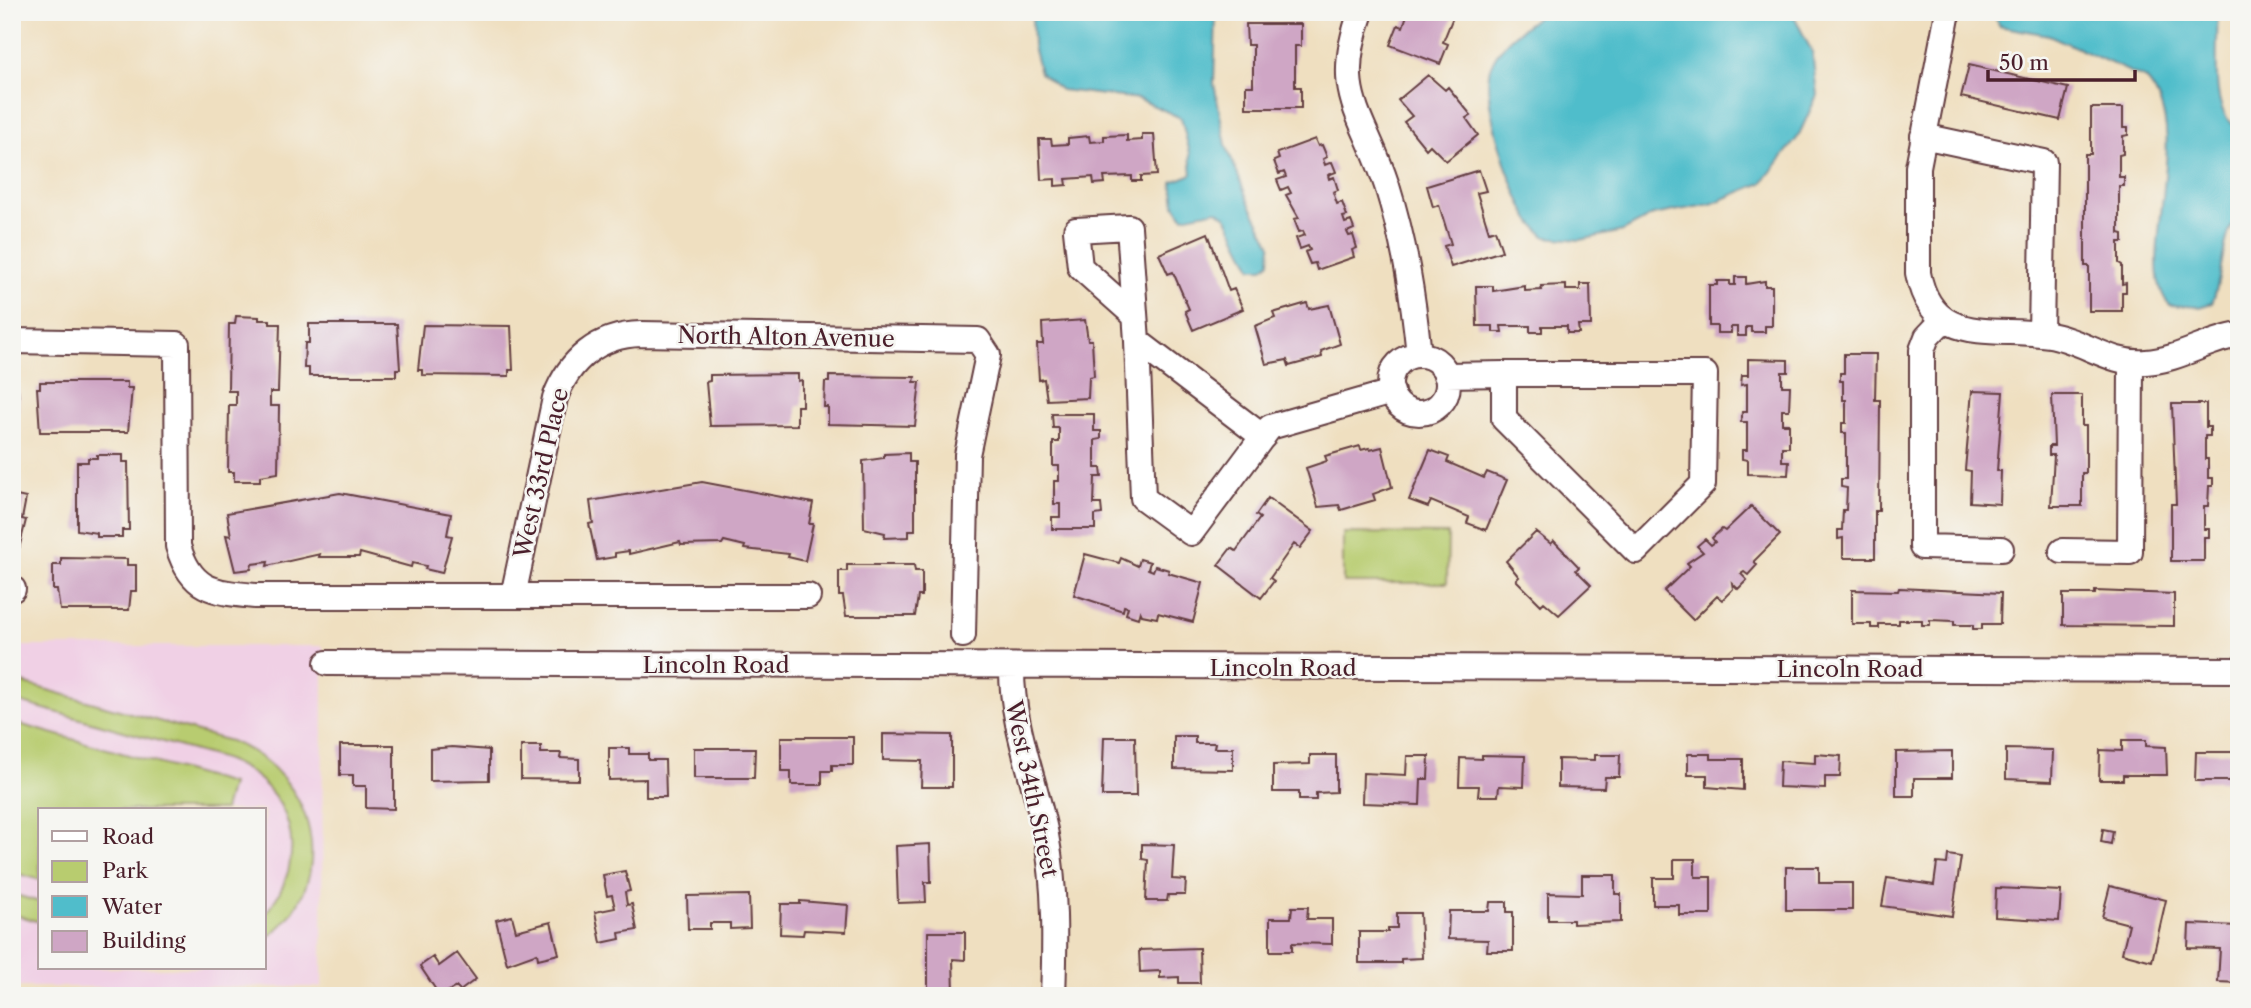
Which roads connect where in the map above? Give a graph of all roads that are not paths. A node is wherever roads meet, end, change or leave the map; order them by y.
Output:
1 (1361, 12) edge
2 (1948, 12) edge
3 (1923, 136) junction
4 (1135, 316) junction
5 (1944, 319) junction
6 (2041, 334) junction
7 (2239, 335) edge
8 (12, 341) edge
9 (1137, 341) junction
10 (1419, 355) junction
11 (581, 356) joint
12 (2132, 363) junction
13 (1504, 374) junction
14 (1446, 375) junction
15 (1392, 392) junction
16 (1263, 437) junction
17 (2001, 549) dead end
18 (2062, 551) dead end
19 (513, 596) junction
20 (808, 596) dead end
21 (963, 635) dead end
22 (327, 663) dead end
23 (1012, 667) junction
24 (2239, 670) edge
25 (1053, 996) edge

1 - 10 street
2 - 3 street
3 - 5 street
3 - 6 street
4 - 4 street
4 - 9 street
5 - 6 street
5 - 17 street
6 - 12 street
7 - 12 street
8 - 19 street
9 - 16 street
9 - 16 street
10 - 14 street
10 - 15 street
11 - 19 street, West 33rd Place
11 - 21 street, North Alton Avenue
12 - 18 street
13 - 13 street
13 - 14 street
14 - 15 street
15 - 16 street
19 - 20 street
22 - 23 street, Lincoln Road
23 - 24 street, Lincoln Road
23 - 25 street, West 34th Street

